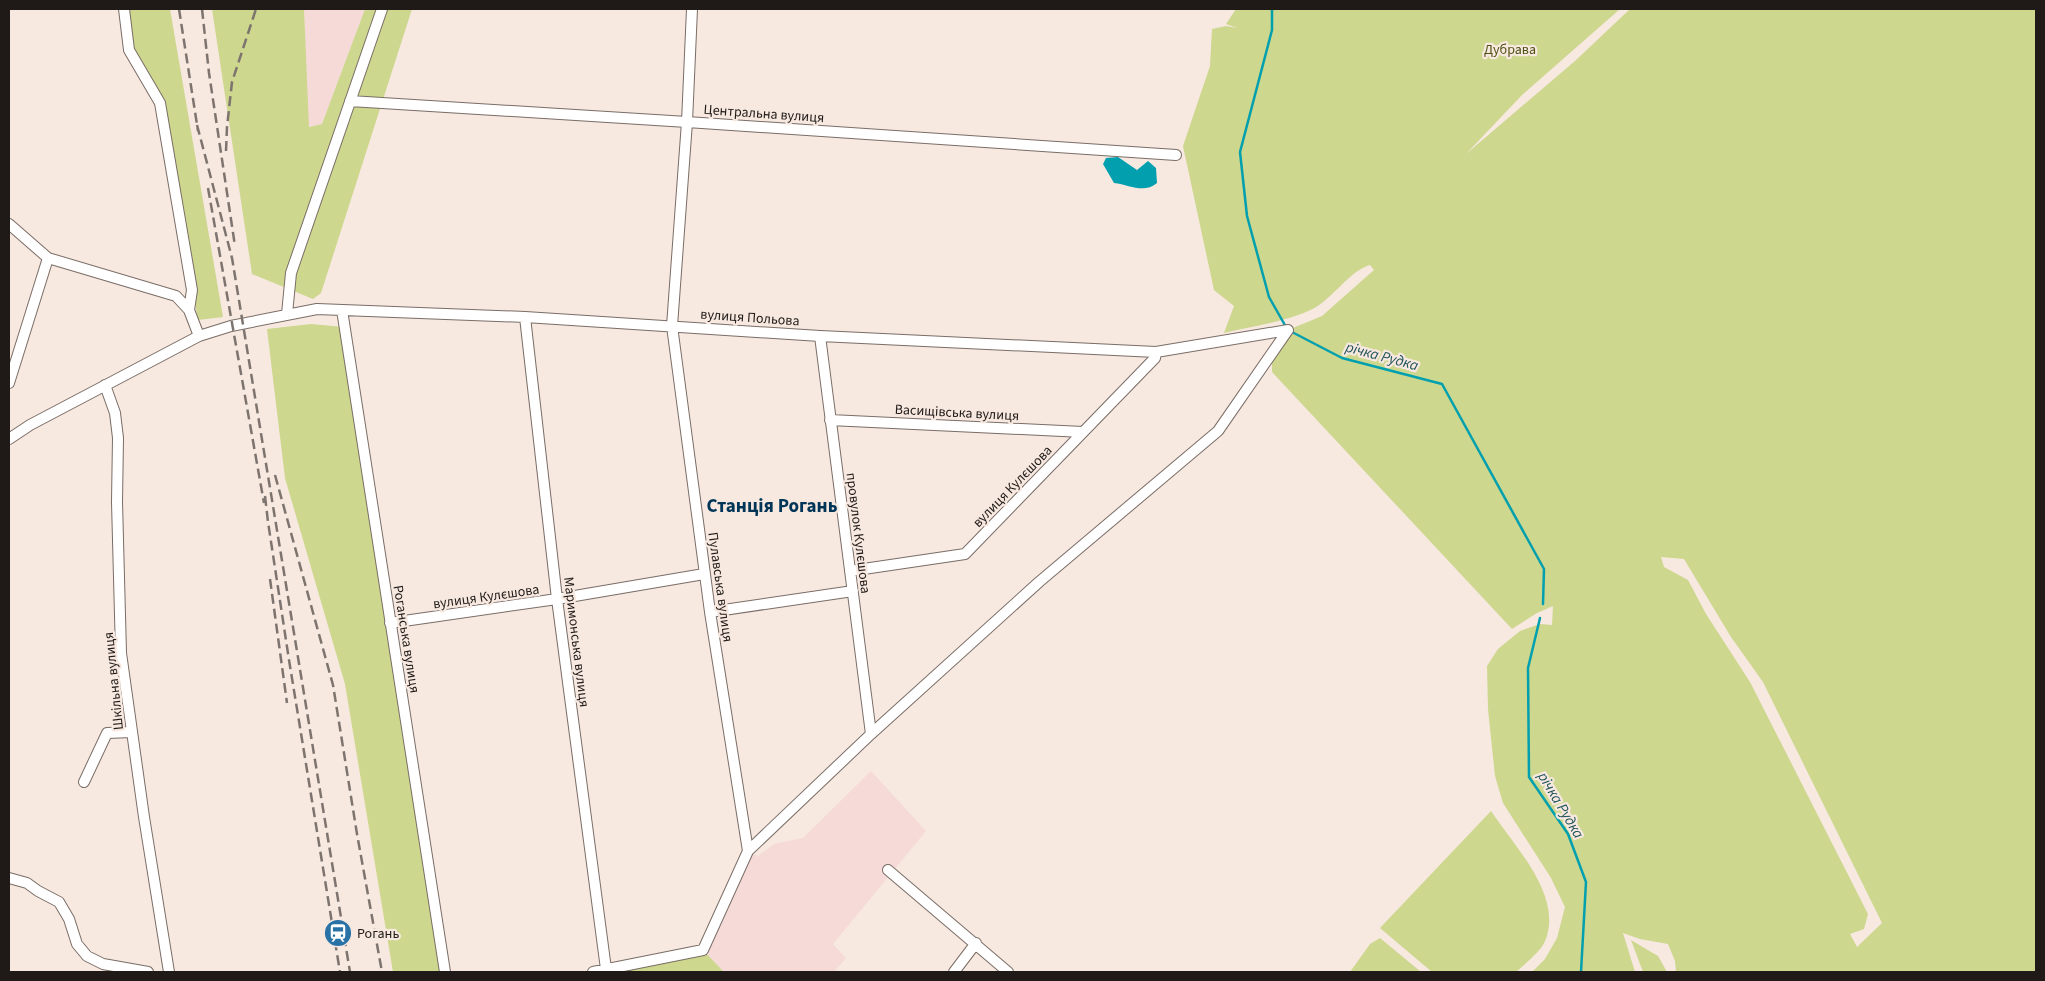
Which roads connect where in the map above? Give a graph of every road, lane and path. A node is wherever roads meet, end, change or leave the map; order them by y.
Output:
1 (124, 9) edge
2 (382, 9) edge
3 (692, 9) edge
4 (350, 102) junction
5 (687, 122) junction
6 (1176, 154) dead end
7 (9, 224) edge
8 (48, 258) junction
9 (189, 310) junction
10 (342, 310) junction
11 (287, 314) junction
12 (525, 317) junction
13 (672, 326) junction
14 (199, 336) junction
15 (820, 336) junction
16 (1156, 352) junction
17 (9, 383) edge
18 (105, 385) junction
19 (830, 420) junction
20 (1083, 432) junction
21 (9, 439) edge
22 (850, 571) junction
23 (704, 574) junction
24 (852, 592) junction
25 (557, 599) junction
26 (710, 612) junction
27 (390, 623) junction
28 (132, 732) junction
29 (871, 734) junction
30 (84, 782) dead end
31 (748, 851) junction
32 (888, 870) dead end
33 (9, 878) edge
34 (976, 943) junction
35 (606, 969) junction
36 (148, 972) edge
37 (170, 972) edge
38 (445, 972) edge
39 (593, 972) edge
40 (954, 972) edge
41 (1008, 972) edge

1 - 9 street
2 - 4 street
3 - 5 street, Пулавська вулиця
4 - 5 street, Центральна вулиця
4 - 11 street
5 - 6 street, Центральна вулиця
5 - 13 street, Пулавська вулиця
7 - 8 street
8 - 9 street
8 - 17 street
9 - 14 street
10 - 11 street, вулиця Польова
10 - 12 street, вулиця Польова
10 - 27 street, Роганська вулиця
11 - 14 street, вулиця Польова
12 - 13 street, вулиця Польова
12 - 25 street, Маримонська вулиця
13 - 15 street, вулиця Польова
13 - 23 street, Пулавська вулиця
14 - 18 street, вулиця Польова
15 - 16 street, вулиця Польова
15 - 19 street, провулок Кулєшова
16 - 20 street, вулиця Кулєшова
16 - 29 street, вулиця Польова
18 - 21 street, вулиця Польова
18 - 28 street, Шкільна вулиця
19 - 20 street, Васищівська вулиця
19 - 22 street, провулок Кулєшова
20 - 22 street, вулиця Кулєшова
22 - 24 street, провулок Кулєшова
23 - 25 street, вулиця Кулєшова
23 - 26 street, Пулавська вулиця
24 - 26 street
24 - 29 street, провулок Кулєшова
25 - 27 street, вулиця Кулєшова
25 - 35 street, Маримонська вулиця
26 - 31 street, Пулавська вулиця
27 - 38 street, Роганська вулиця
28 - 30 street
28 - 37 street, Шкільна вулиця
29 - 31 street
31 - 35 street
32 - 34 street
33 - 36 street
34 - 40 street
34 - 41 street
35 - 39 street

